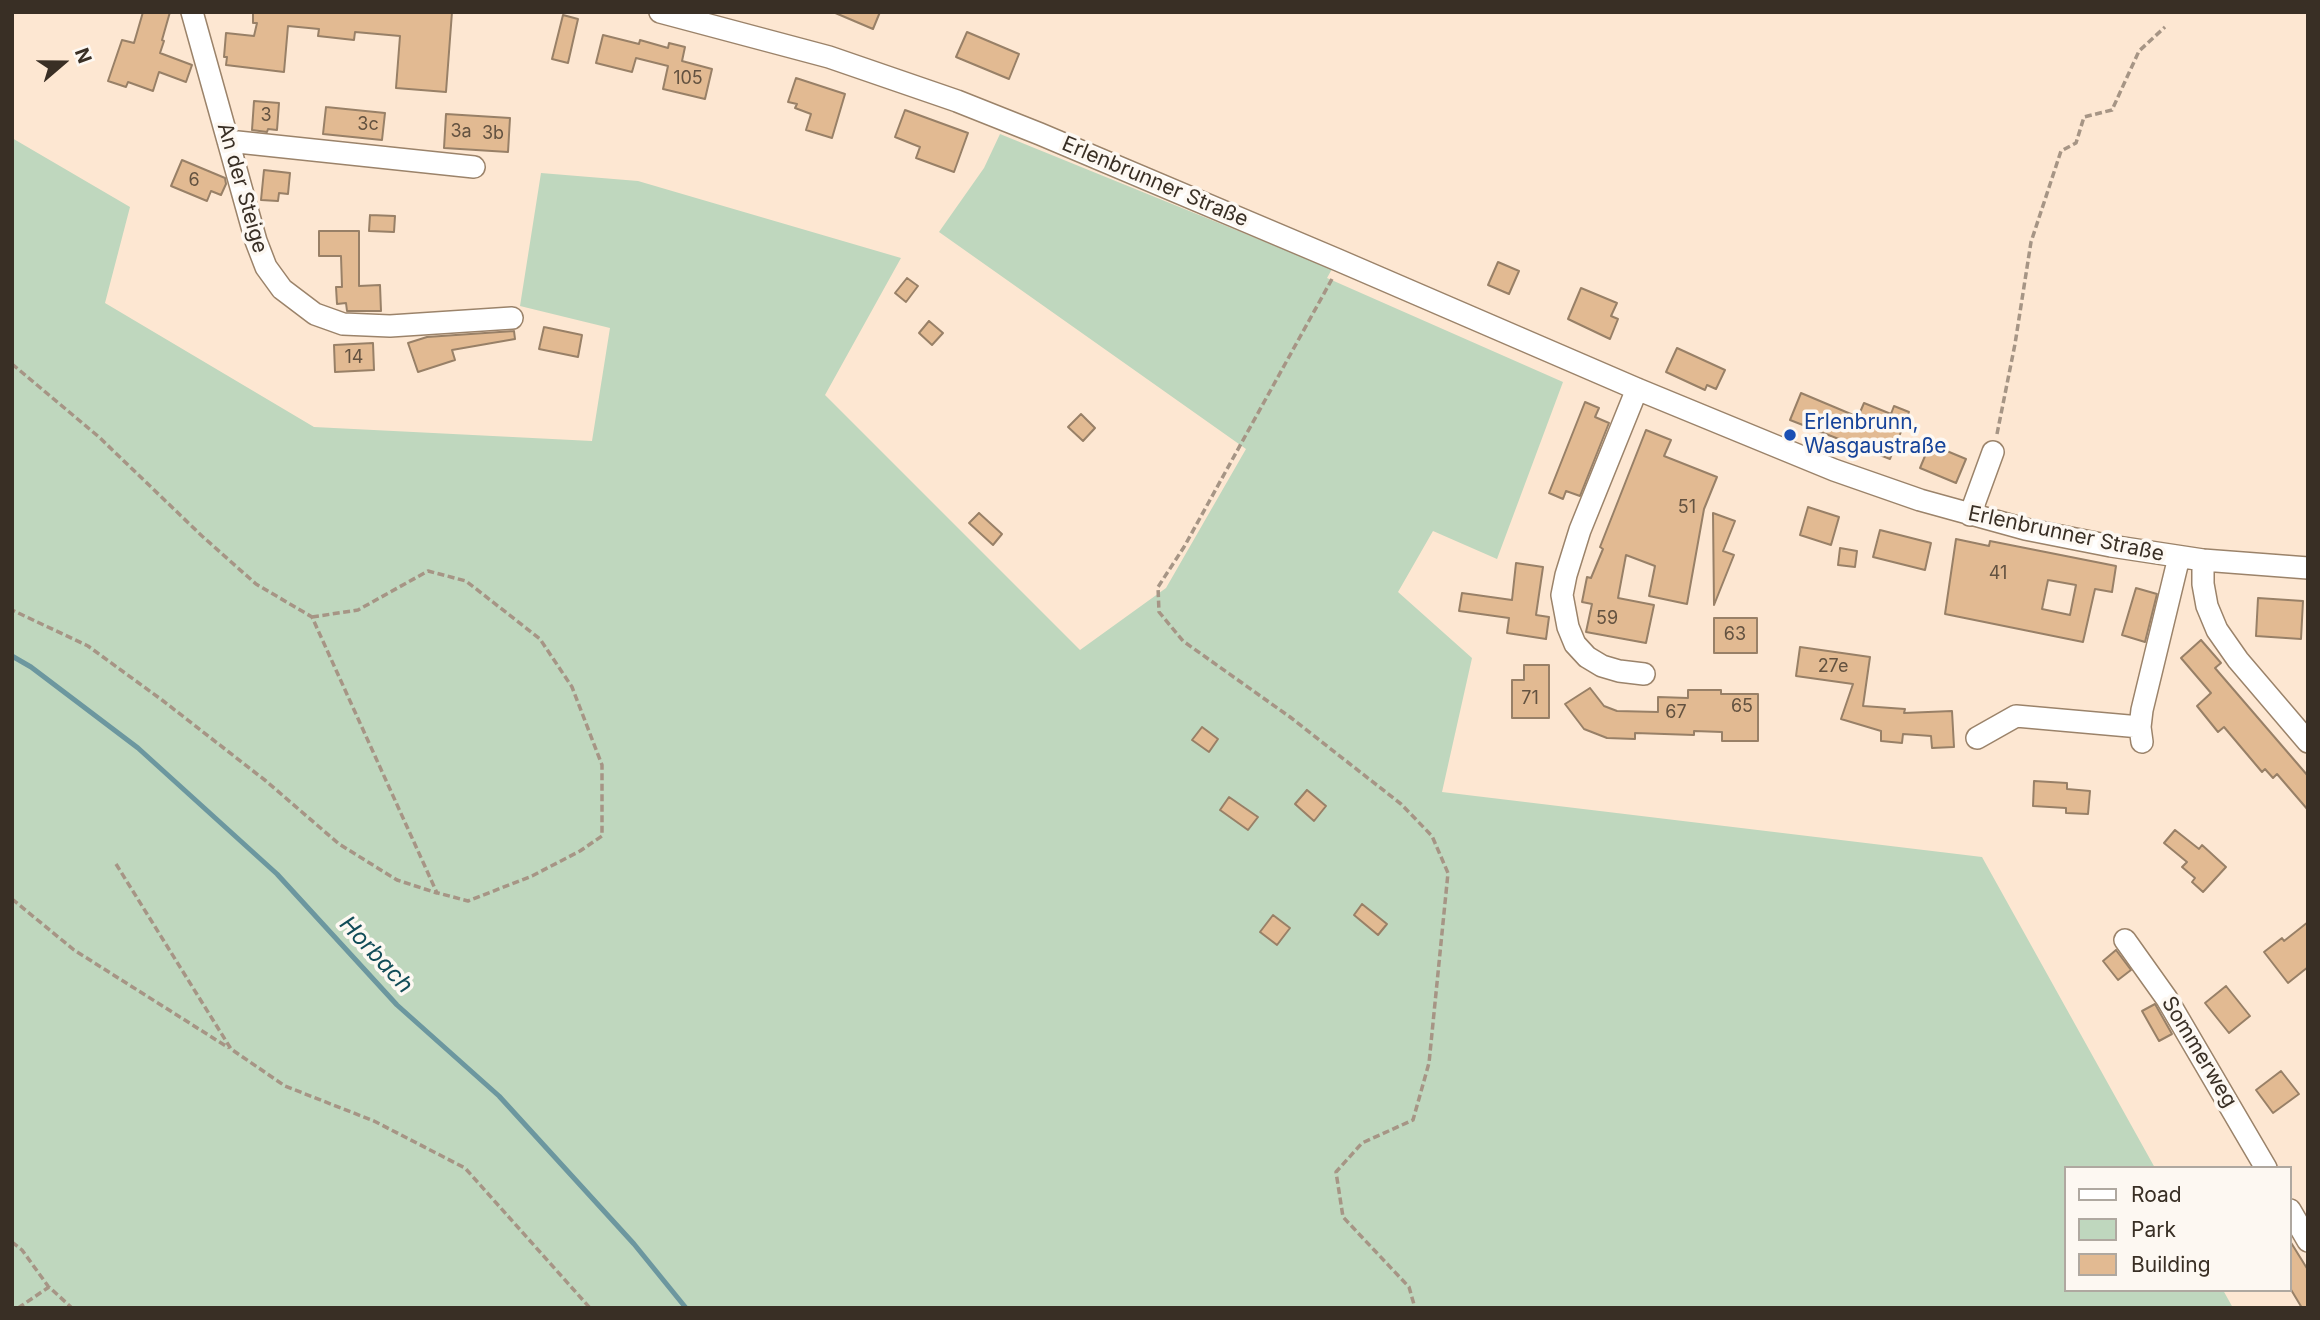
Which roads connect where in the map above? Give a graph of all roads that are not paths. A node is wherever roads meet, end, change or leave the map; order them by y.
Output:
1 (192, 12) edge
2 (660, 12) edge
3 (228, 141) junction
4 (474, 167) dead end
5 (512, 318) dead end
6 (1637, 389) junction
7 (1993, 452) road end
8 (1970, 515) junction
9 (2179, 557) junction
10 (2203, 560) junction
11 (2308, 568) edge
12 (1644, 674) dead end
13 (1977, 738) dead end
14 (2308, 742) edge
15 (2125, 940) dead end
16 (2265, 1166) edge
17 (2292, 1213) edge
18 (2308, 1241) edge

1 - 3 street, An der Steige
2 - 6 street, Erlenbrunner Straße
3 - 4 street
3 - 5 street, An der Steige
6 - 8 street, Erlenbrunner Straße
6 - 12 street
7 - 8 street
8 - 9 street, Erlenbrunner Straße
9 - 10 street, Erlenbrunner Straße
9 - 13 street
10 - 11 street, Erlenbrunner Straße
10 - 14 street
15 - 16 street, Sommerweg
17 - 18 street

